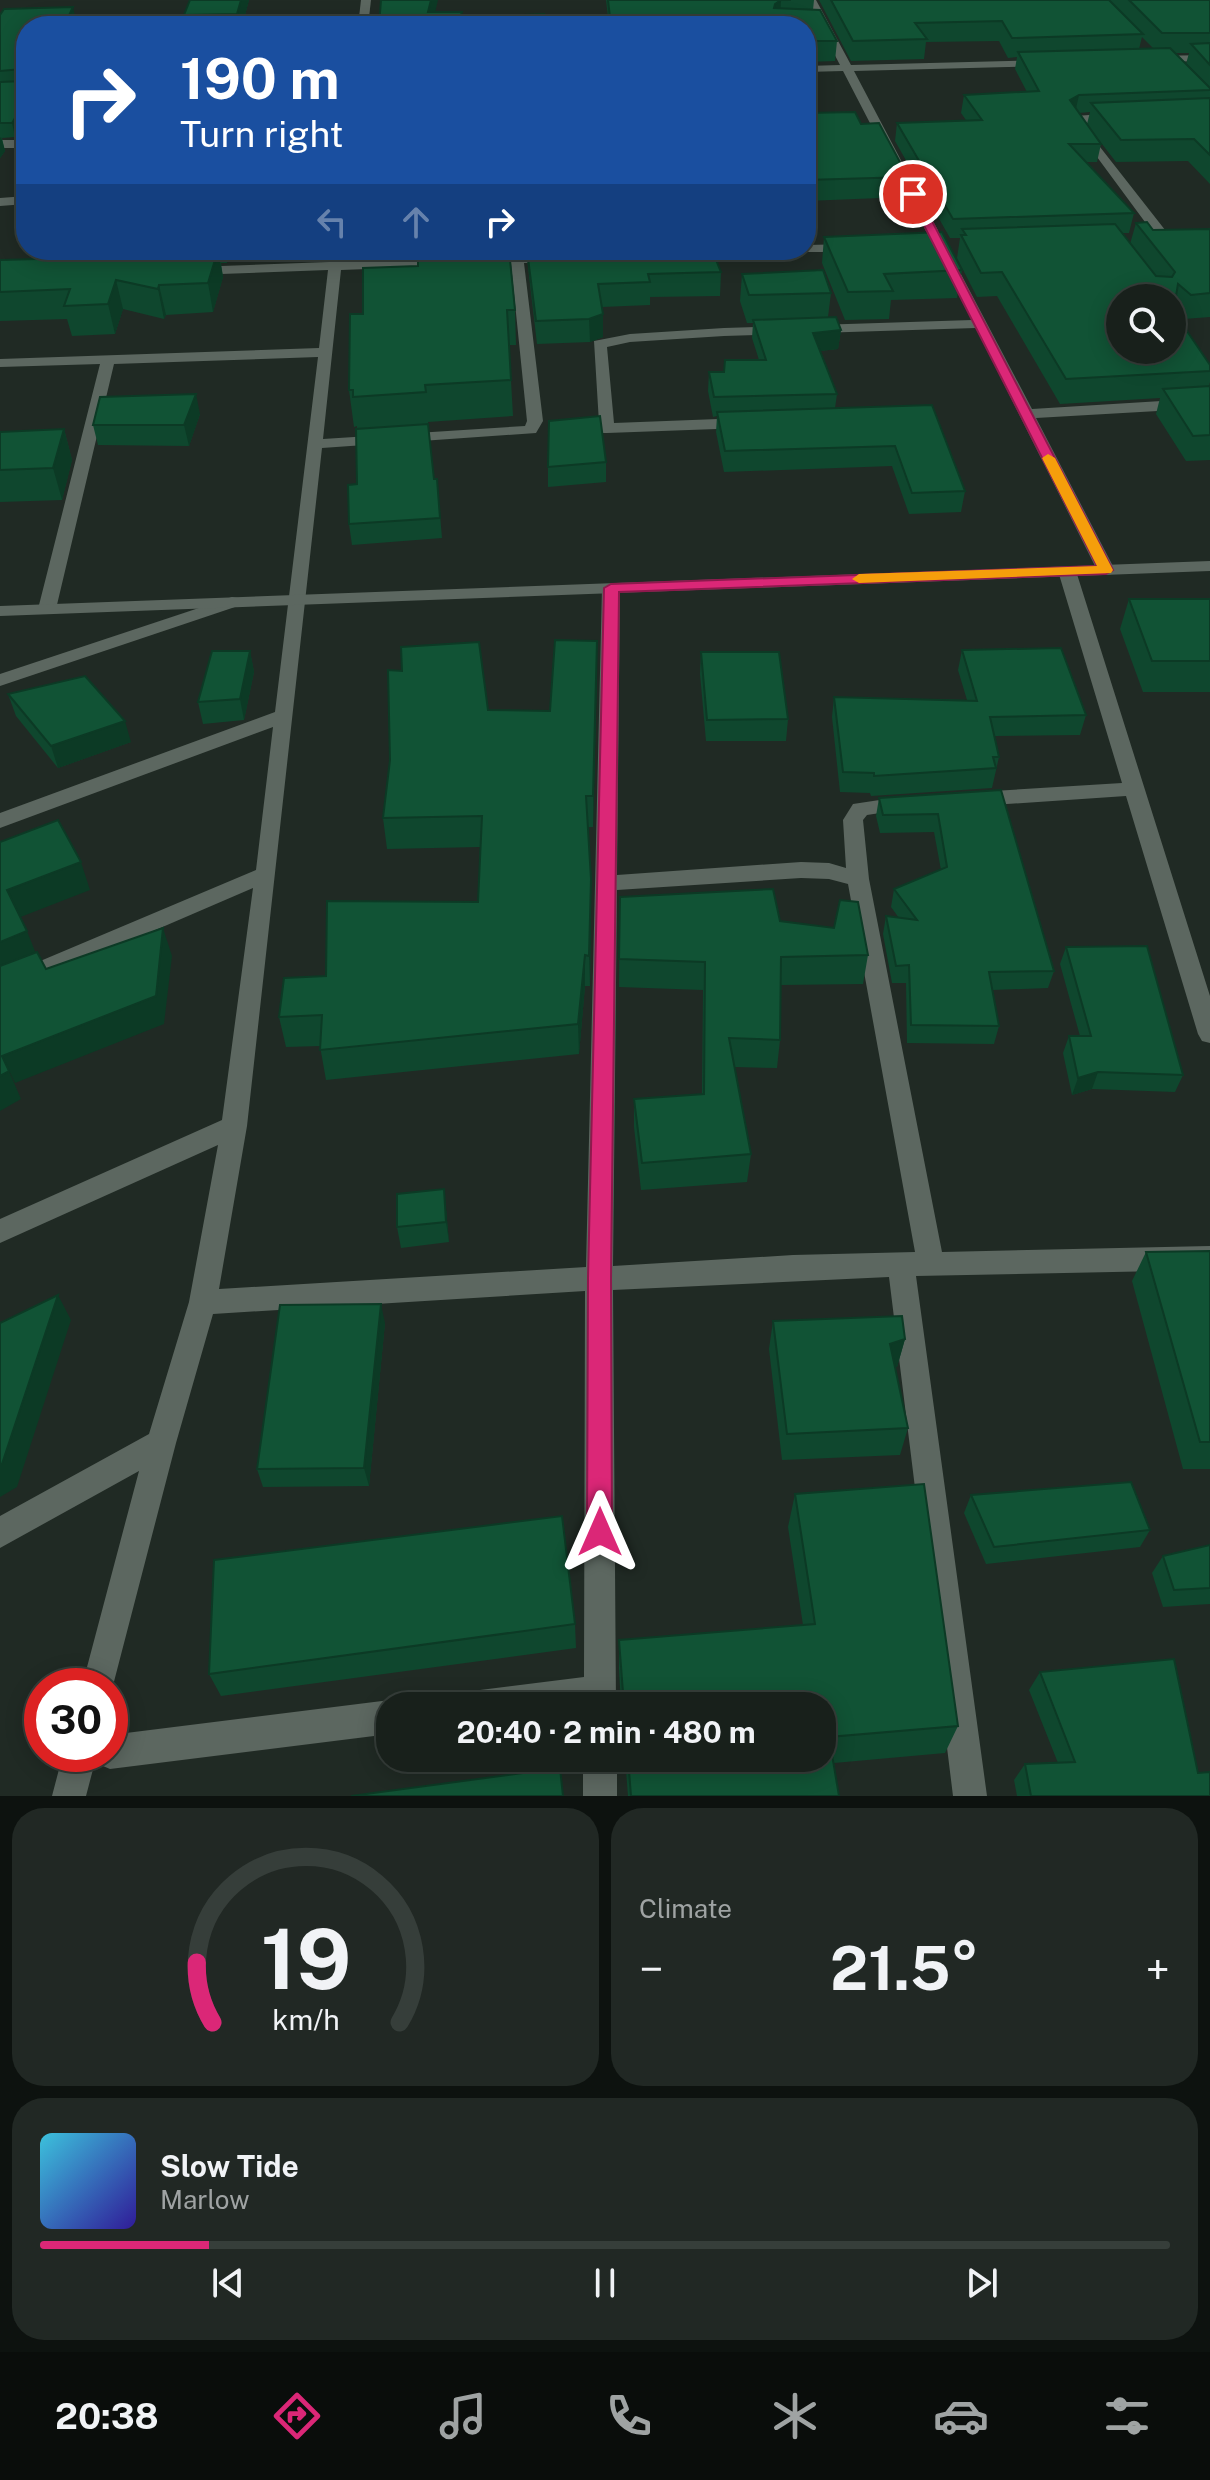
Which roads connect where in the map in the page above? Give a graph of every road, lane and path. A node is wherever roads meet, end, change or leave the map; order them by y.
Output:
1 (816, 24) edge
2 (1141, 55) edge
3 (1210, 58) edge
4 (1170, 59) junction
5 (1061, 62) edge
6 (846, 68) junction
7 (816, 69) edge
8 (1180, 70) edge
9 (1132, 116) edge
10 (1179, 238) edge
11 (956, 243) edge
12 (932, 244) junction
13 (866, 247) edge
14 (816, 249) edge
15 (313, 260) edge
16 (336, 260) edge
17 (421, 260) edge
18 (490, 260) edge
19 (517, 260) edge
20 (177, 272) edge
21 (981, 324) junction
22 (325, 352) junction
23 (108, 360) junction
24 (0, 363) edge
25 (1210, 403) edge
26 (1026, 414) junction
27 (759, 422) edge
28 (607, 428) junction
29 (576, 429) edge
30 (315, 444) junction
31 (1210, 566) edge
32 (1106, 570) junction
33 (1067, 571) junction
34 (611, 588) junction
35 (296, 600) junction
36 (232, 602) junction
37 (47, 609) junction
38 (0, 611) edge
39 (0, 680) edge
40 (283, 716) junction
41 (1134, 789) junction
42 (4, 812) edge
43 (266, 874) junction
44 (858, 879) junction
45 (607, 883) junction
46 (0, 988) edge
47 (1210, 1034) edge
48 (234, 1126) junction
49 (0, 1231) edge
50 (1210, 1258) edge
51 (916, 1265) junction
52 (599, 1278) junction
53 (203, 1302) junction
54 (161, 1443) junction
55 (0, 1533) edge
56 (103, 1668) edge
57 (600, 1692) edge
58 (376, 1719) edge
59 (128, 1750) edge
60 (82, 1772) edge
61 (600, 1772) edge
62 (69, 1796) edge
63 (600, 1796) edge
64 (970, 1796) edge

1 - 6 street
2 - 4 street
3 - 4 street
4 - 8 street
5 - 6 street
6 - 7 street
6 - 12 street
9 - 10 street
11 - 12 street
12 - 21 street
13 - 14 street
15 - 20 street
16 - 22 street
17 - 18 street
19 - 30 street
21 - 26 street
21 - 28 street
22 - 23 street
22 - 30 street
23 - 24 street
23 - 37 street
25 - 26 street
26 - 32 street
27 - 28 street
28 - 29 street
30 - 35 street
31 - 32 street
32 - 33 street
33 - 34 street
33 - 41 street
34 - 35 street
34 - 45 street
35 - 36 street
35 - 40 street
36 - 37 street
36 - 39 street
37 - 38 street
40 - 42 street
40 - 43 street
41 - 44 street
41 - 47 street
43 - 46 street
43 - 48 street
44 - 45 street
44 - 51 street
45 - 52 street
48 - 49 street
48 - 53 street
50 - 51 street
51 - 52 street
51 - 64 street
52 - 53 street
52 - 57 street
53 - 54 street
54 - 55 street
54 - 56 street
58 - 59 street
60 - 62 street
61 - 63 street

